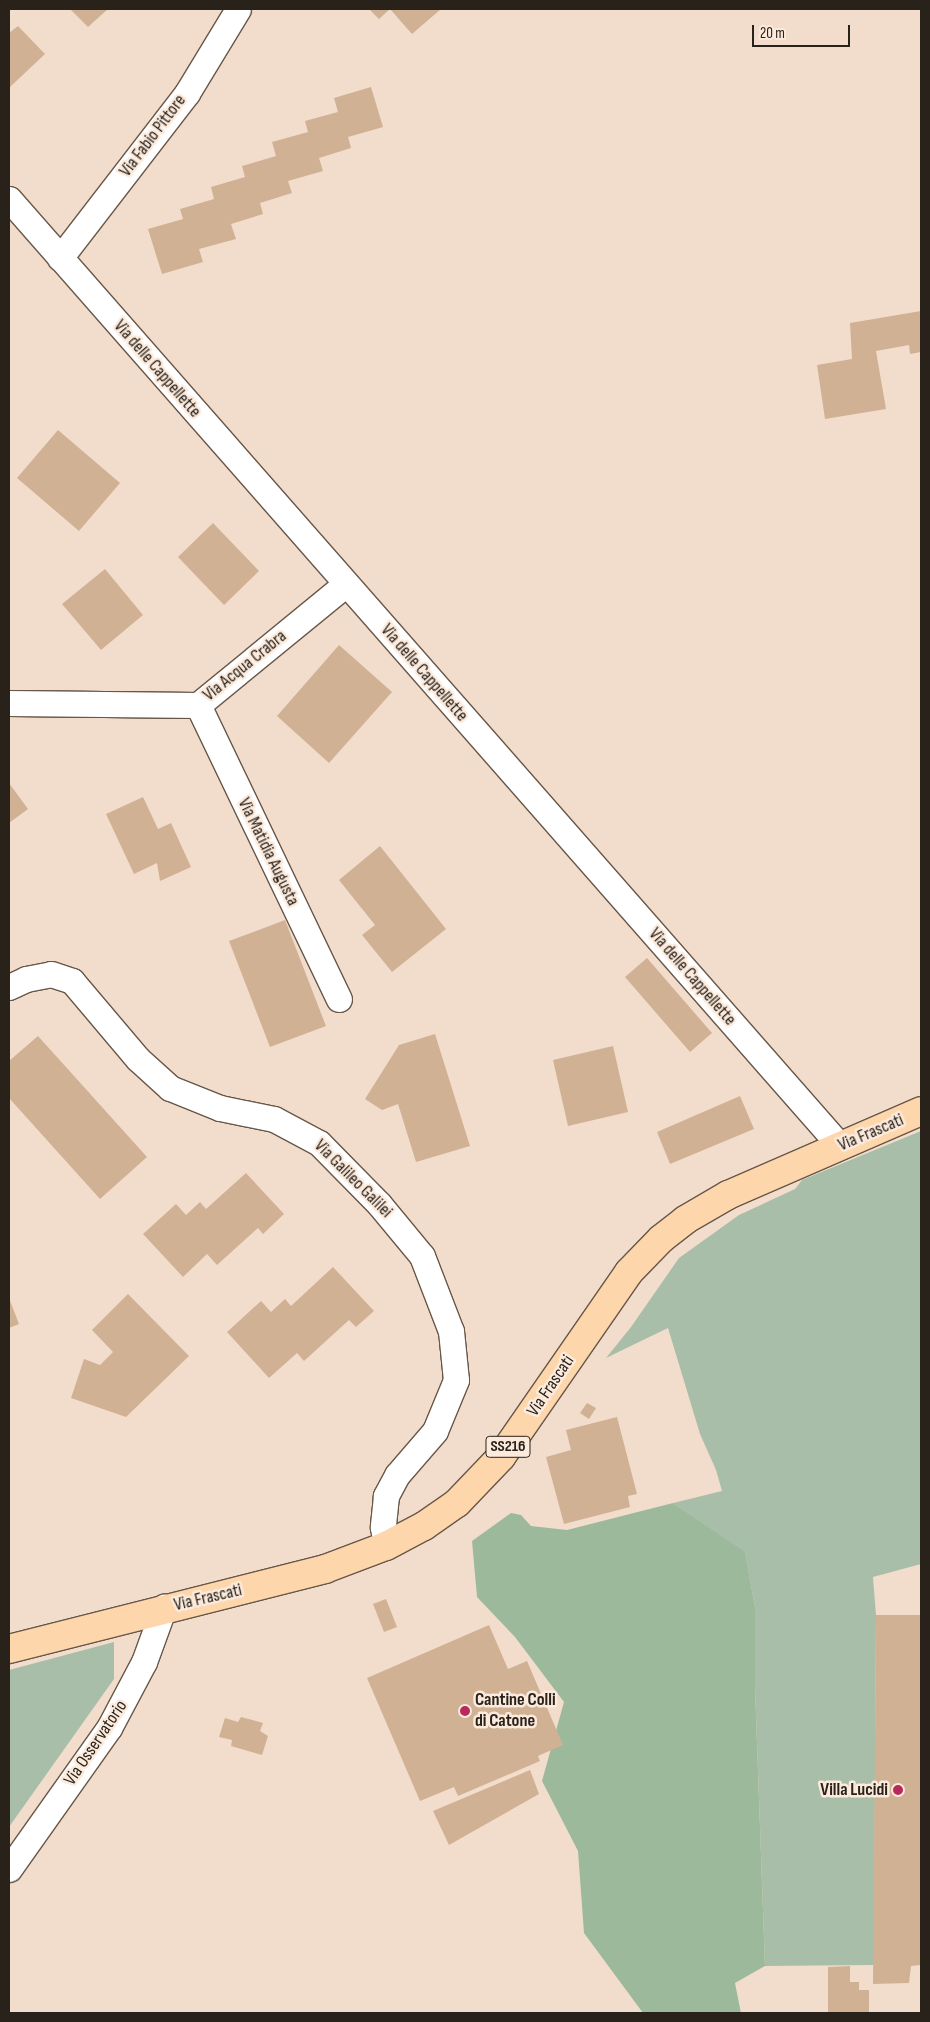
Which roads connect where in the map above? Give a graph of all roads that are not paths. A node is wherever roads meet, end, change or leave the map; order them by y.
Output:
1 (238, 9) edge
2 (9, 199) edge
3 (60, 258) junction
4 (346, 584) junction
5 (9, 703) edge
6 (198, 705) junction
7 (9, 987) edge
8 (339, 999) dead end
9 (921, 1111) edge
10 (840, 1146) junction
11 (386, 1546) junction
12 (164, 1608) junction
13 (9, 1649) edge
14 (9, 1869) edge

1 - 3 street, Via Fabio Pittore
2 - 3 street, Via delle Cappellette
3 - 4 street, Via delle Cappellette
4 - 6 street, Via Acqua Crabra
4 - 10 street, Via delle Cappellette
5 - 6 street, Via Acqua Crabra
6 - 8 street, Via Matidia Augusta
7 - 11 street, Via Galileo Galilei
9 - 10 main road, Via Frascati / SS216
10 - 11 main road, Via Frascati / SS216
11 - 12 main road, Via Frascati / SS216
12 - 13 main road, Via Frascati / SS216
12 - 14 street, Via Osservatorio

